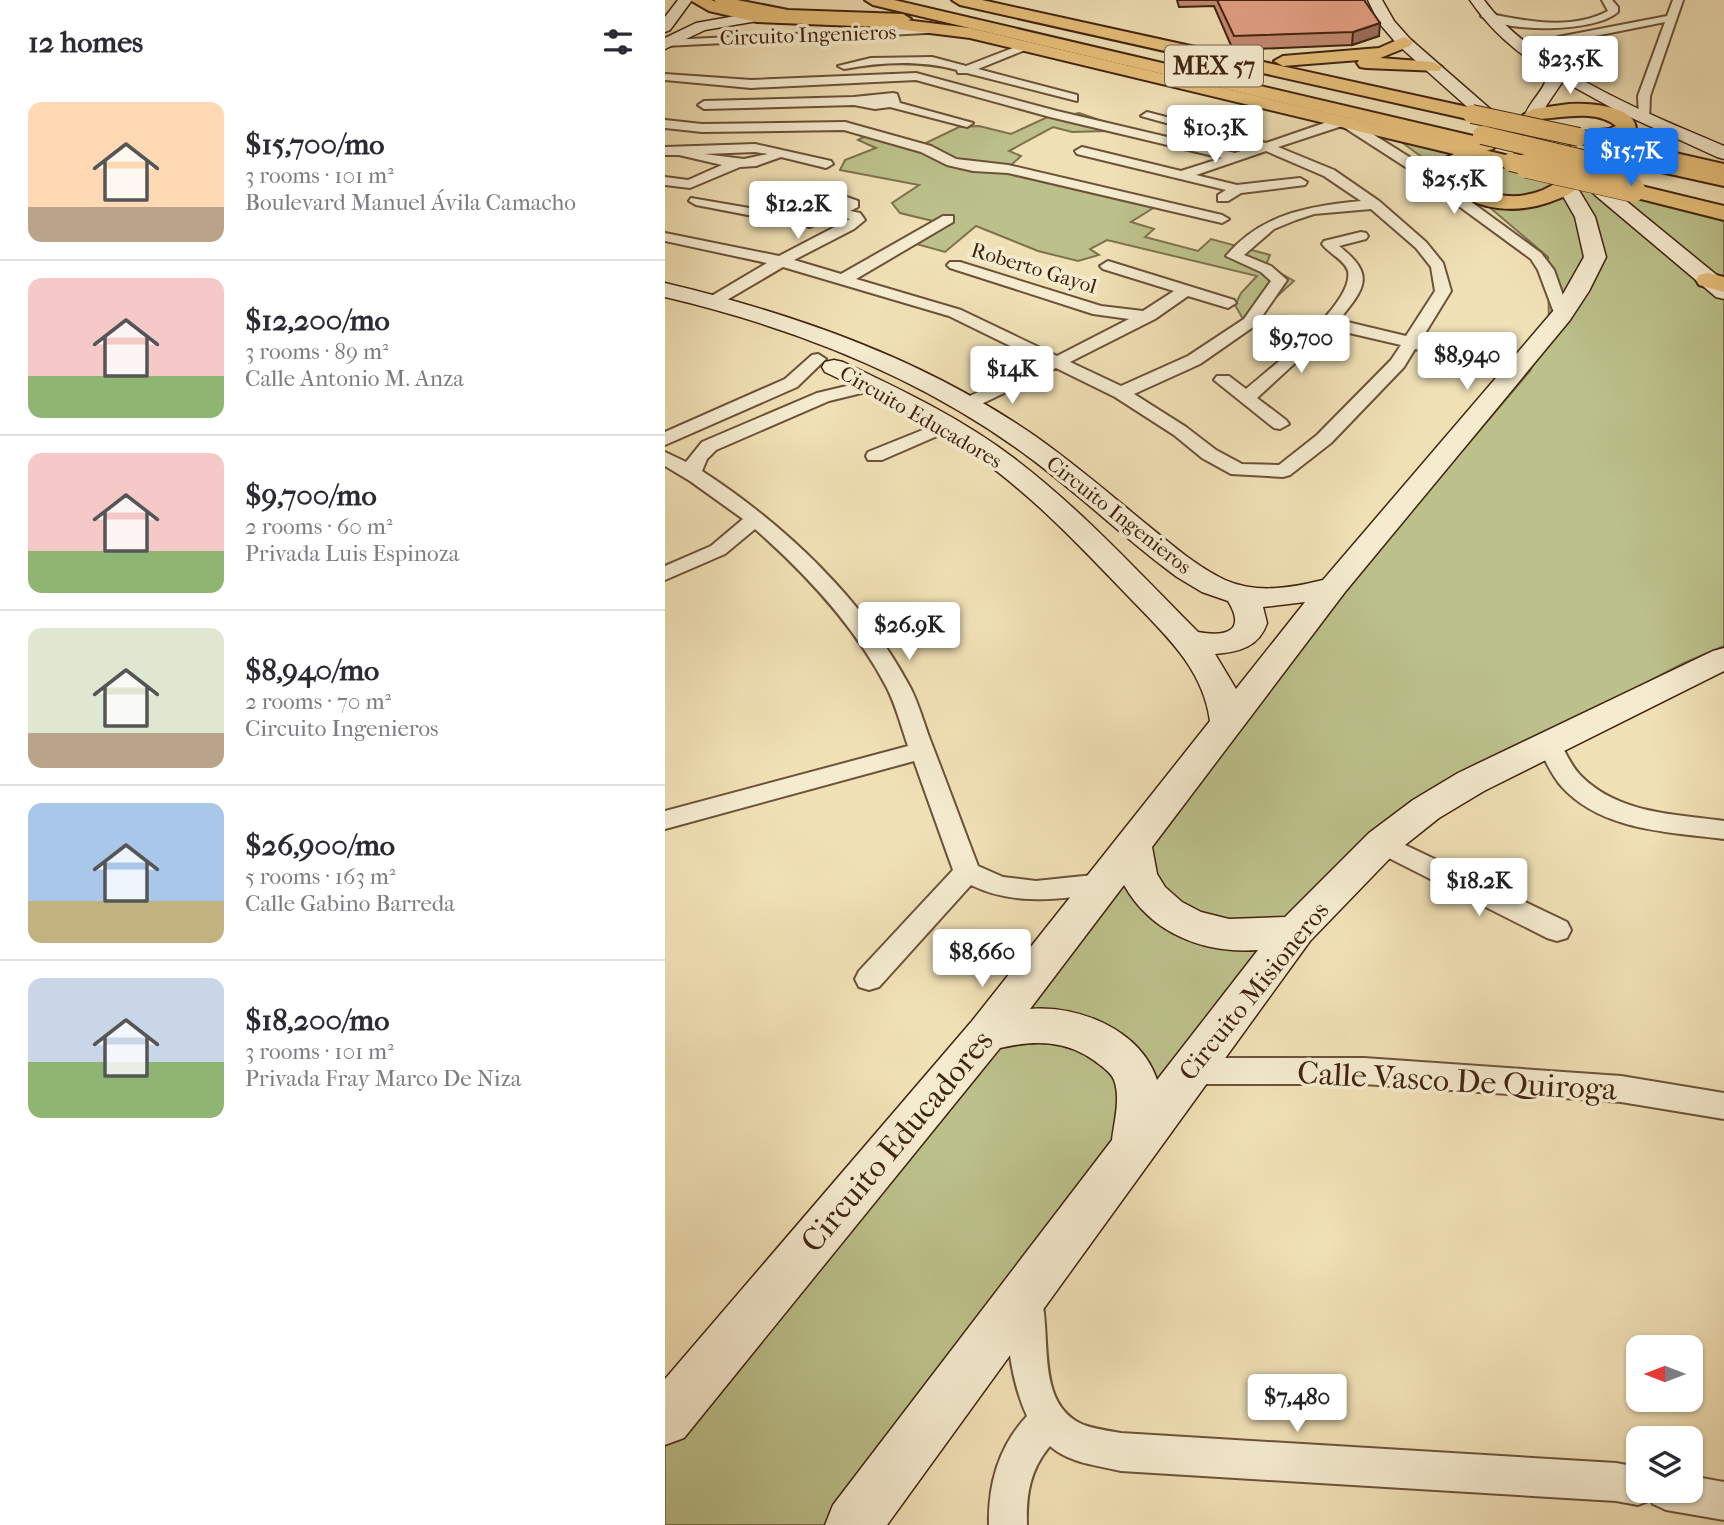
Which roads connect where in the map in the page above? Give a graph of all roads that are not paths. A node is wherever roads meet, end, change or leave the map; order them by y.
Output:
1 (685, 0) edge
2 (698, 0) edge
3 (722, 0) edge
4 (873, 0) edge
5 (918, 0) edge
6 (926, 0) edge
7 (1375, 0) edge
8 (1476, 0) edge
9 (1607, 0) edge
10 (1678, 0) edge
11 (958, 9) edge
12 (1486, 16) junction
13 (1608, 16) junction
14 (758, 17) junction
15 (1671, 18) junction
16 (1638, 26) junction
17 (949, 29) junction
18 (666, 35) edge
19 (1404, 42) junction
20 (1026, 46) junction
21 (1225, 61) junction
22 (1549, 65) junction
23 (844, 66) dead end
24 (1433, 67) junction
25 (967, 69) junction
26 (756, 73) dead end
27 (665, 77) edge
28 (682, 79) junction
29 (936, 82) junction
30 (737, 84) junction
31 (1334, 84) junction
32 (665, 88) edge
33 (901, 96) junction
34 (1073, 98) dead end
35 (704, 105) junction
36 (691, 113) dead end
37 (1533, 115) junction
38 (1147, 116) dead end
39 (1645, 118) junction
40 (1343, 121) junction
41 (665, 124) edge
42 (946, 135) dead end
43 (1579, 137) junction
44 (1488, 140) junction
45 (1101, 141) dead end
46 (1698, 142) junction
47 (1724, 145) edge
48 (1267, 147) junction
49 (665, 151) edge
50 (684, 153) junction
51 (779, 153) junction
52 (1724, 153) edge
53 (1230, 159) junction
54 (736, 164) junction
55 (826, 164) dead end
56 (1724, 170) edge
57 (1622, 172) junction
58 (1184, 175) junction
59 (1724, 180) edge
60 (665, 181) edge
61 (1300, 182) dead end
62 (1267, 185) junction
63 (1567, 186) junction
64 (1237, 189) junction
65 (1724, 191) edge
66 (827, 194) dead end
67 (696, 201) dead end
68 (1724, 201) edge
69 (1374, 204) junction
70 (838, 212) junction
71 (1724, 213) edge
72 (1199, 214) junction
73 (948, 219) dead end
74 (1222, 219) dead end
75 (810, 223) junction
76 (828, 235) junction
77 (1360, 236) dead end
78 (665, 237) edge
79 (971, 256) dead end
80 (780, 261) junction
81 (955, 265) junction
82 (1108, 266) dead end
83 (938, 276) dead end
84 (844, 279) junction
85 (1719, 286) edge
86 (665, 290) edge
87 (1187, 290) junction
88 (714, 301) junction
89 (1228, 303) dead end
90 (665, 309) edge
91 (1099, 311) junction
92 (1562, 315) junction
93 (1149, 316) junction
94 (1329, 323) junction
95 (1116, 334) junction
96 (1412, 343) junction
97 (818, 359) junction
98 (1056, 360) junction
99 (1518, 368) junction
100 (1223, 380) dead end
101 (872, 384) junction
102 (1121, 393) junction
103 (1246, 398) junction
104 (965, 405) junction
105 (1280, 424) dead end
106 (945, 426) junction
107 (665, 439) edge
108 (875, 456) dead end
109 (665, 458) edge
110 (692, 472) junction
111 (754, 520) junction
112 (665, 574) edge
113 (1334, 586) junction
114 (1240, 595) junction
115 (1187, 639) junction
116 (1724, 658) edge
117 (1228, 726) junction
118 (1549, 745) junction
119 (922, 751) junction
120 (665, 820) edge
121 (1724, 830) edge
122 (1382, 844) junction
123 (1133, 846) junction
124 (967, 873) junction
125 (1103, 884) junction
126 (1296, 930) junction
127 (1557, 930) dead end
128 (869, 979) dead end
129 (987, 1033) junction
130 (1189, 1071) junction
131 (1724, 1106) edge
132 (1133, 1147) junction
133 (1026, 1290) junction
134 (665, 1419) edge
135 (1049, 1420) junction
136 (1626, 1484) edge
137 (1703, 1497) edge
138 (1724, 1501) edge
139 (853, 1525) edge
140 (1008, 1525) edge

1 - 18 main road
2 - 14 main road
3 - 11 main road
4 - 44 main road, MEX 57
5 - 11 main road
6 - 11 main road
7 - 19 main road
8 - 12 main road
9 - 13 street
10 - 15 street
11 - 17 main road
11 - 20 main road
11 - 21 main road
11 - 44 main road
12 - 13 street
12 - 22 main road
13 - 16 street
14 - 17 main road
14 - 18 main road, Circuito Ingenieros
15 - 16 street
15 - 39 street
16 - 22 street
17 - 18 street, Circuito Ingenieros
19 - 21 main road
19 - 24 main road
20 - 25 street
20 - 40 main road
21 - 31 main road
22 - 37 main road
22 - 39 main road
23 - 25 street
24 - 31 main road
24 - 63 main road
25 - 29 street
25 - 34 street
26 - 30 street
27 - 28 street
28 - 30 street
28 - 32 street
29 - 30 street
29 - 33 street
29 - 53 street
30 - 35 street
31 - 44 main road
33 - 35 street
33 - 42 street
35 - 36 street
37 - 43 main road
37 - 85 main road
38 - 48 street
39 - 46 main road
40 - 44 main road
40 - 48 street
40 - 92 street
41 - 72 street
43 - 44 main road, bridge
43 - 56 main road
44 - 57 main road, bridge
44 - 57 main road, MEX 57
44 - 63 main road
45 - 58 street
46 - 47 street
46 - 52 main road
48 - 53 street
48 - 69 street
49 - 50 street
50 - 51 street
50 - 54 street
51 - 54 street
51 - 55 street
53 - 58 street
53 - 62 street
54 - 60 street
57 - 59 main road, MEX 57
57 - 65 main road
57 - 68 main road, MEX 57
57 - 71 main road
58 - 64 street
61 - 62 street
62 - 64 street
63 - 92 main road
64 - 72 street
66 - 70 street
67 - 75 street
69 - 96 street
69 - 102 street
70 - 75 street
70 - 76 street
72 - 74 street
73 - 84 street
75 - 76 street
76 - 80 street
77 - 94 street
78 - 80 street
79 - 81 street, Roberto Gayol
80 - 84 street
80 - 88 street
81 - 83 street, Roberto Gayol
81 - 91 street, Roberto Gayol
82 - 87 street, Roberto Gayol
84 - 98 street
86 - 88 main road, Circuito Ingenieros
87 - 89 street, Roberto Gayol
87 - 93 street
88 - 104 main road, Circuito Ingenieros
90 - 97 main road, Circuito Educadores
91 - 93 street, Roberto Gayol
91 - 95 street, Roberto Gayol
92 - 99 main road
93 - 95 street
94 - 96 street
94 - 103 street
95 - 98 street
96 - 99 street
96 - 102 street
97 - 101 main road, Circuito Educadores
97 - 107 street
98 - 102 street
98 - 104 street
99 - 113 main road
100 - 103 street
101 - 106 main road, Circuito Educadores
101 - 110 street
103 - 105 street
104 - 114 main road, Circuito Ingenieros
106 - 108 street
106 - 115 main road, Circuito Educadores
109 - 110 street
110 - 111 street
111 - 112 street
111 - 119 street
113 - 114 main road, Circuito Ingenieros
113 - 117 main road, Circuito Educadores
114 - 115 main road
115 - 117 main road, Circuito Educadores
116 - 118 main road, Circuito Misioneros
117 - 123 main road, Circuito Educadores
118 - 121 street
118 - 122 main road, Circuito Misioneros
119 - 120 street
119 - 124 street
122 - 126 main road, Circuito Misioneros
122 - 127 street
123 - 125 main road, Circuito Educadores
123 - 126 main road
124 - 125 street
124 - 128 street
125 - 129 main road, Circuito Educadores
126 - 130 main road, Circuito Misioneros
129 - 132 main road
129 - 134 main road, Circuito Educadores
130 - 131 street, Calle Vasco De Quiroga
130 - 132 main road, Circuito Misioneros
132 - 133 main road, Circuito Misioneros
133 - 135 street
133 - 139 main road, Circuito Misioneros
135 - 136 street
135 - 140 street
137 - 138 street

